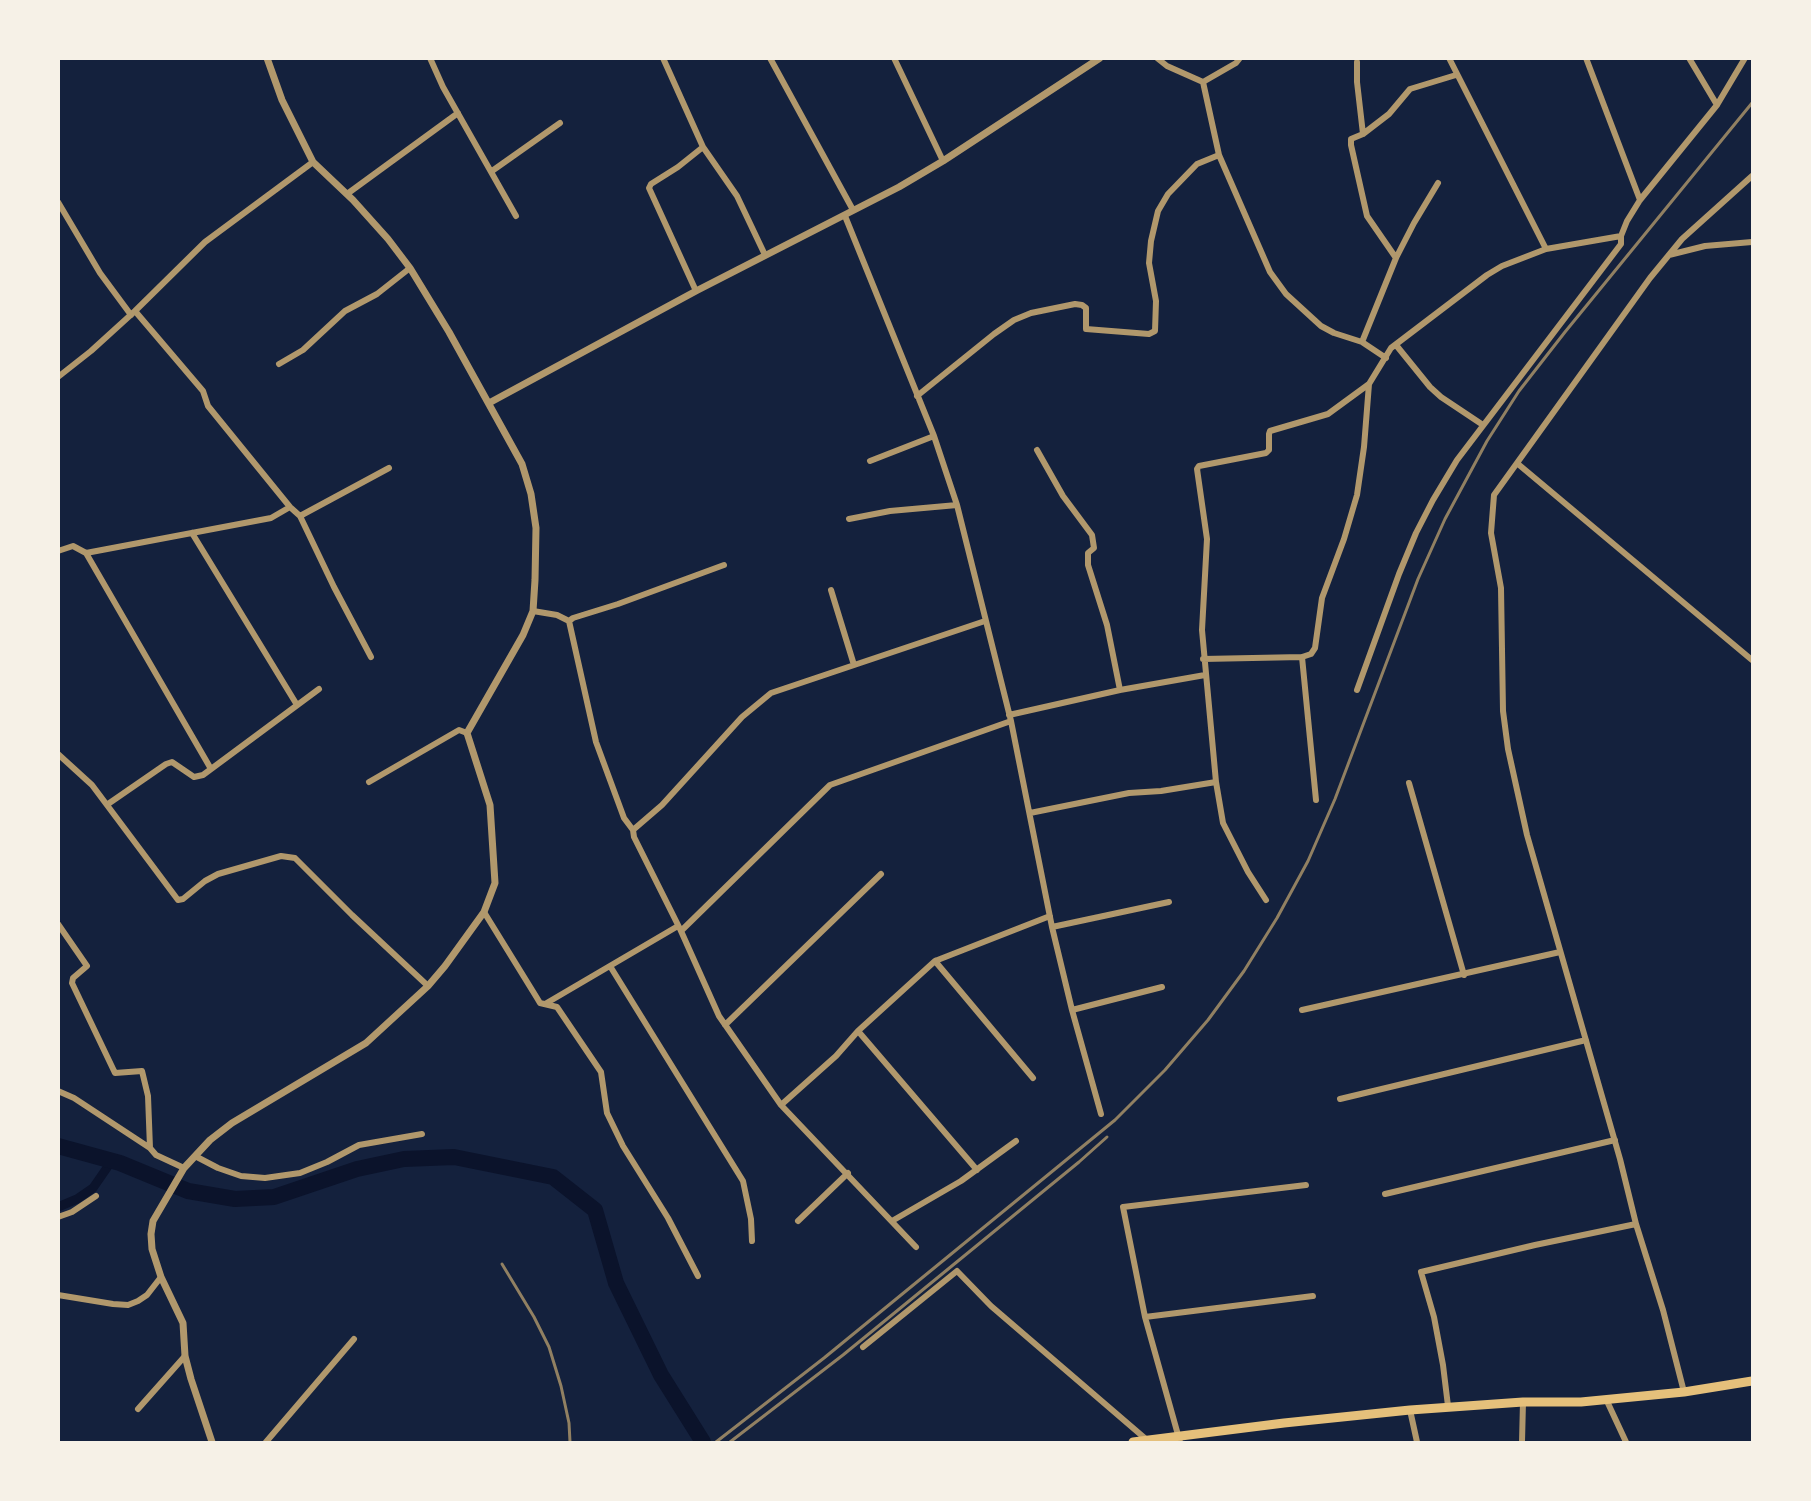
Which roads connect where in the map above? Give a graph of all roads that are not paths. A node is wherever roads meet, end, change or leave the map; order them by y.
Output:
1 (267, 58) edge
2 (430, 58) edge
3 (663, 58) edge
4 (770, 58) edge
5 (894, 58) edge
6 (1100, 58) edge
7 (1157, 58) edge
8 (1240, 58) edge
9 (1449, 58) edge
10 (1586, 58) edge
11 (1689, 58) edge
12 (1745, 58) edge
13 (1357, 62) dead end
14 (1456, 75) junction
15 (1203, 82) junction
16 (1717, 105) junction
17 (458, 113) junction
18 (560, 123) dead end
19 (1363, 134) junction
20 (703, 147) junction
21 (1219, 155) junction
22 (943, 161) junction
23 (313, 162) junction
24 (492, 171) junction
25 (1752, 176) edge
26 (1438, 183) dead end
27 (347, 194) junction
28 (1640, 200) junction
29 (58, 202) edge
30 (853, 210) junction
31 (516, 216) dead end
32 (845, 216) junction
33 (1621, 236) junction
34 (1752, 242) edge
35 (1546, 249) junction
36 (765, 255) junction
37 (1668, 255) junction
38 (1396, 258) junction
39 (410, 268) junction
40 (696, 291) junction
41 (133, 313) junction
42 (1362, 342) junction
43 (1396, 345) junction
44 (1386, 358) junction
45 (279, 364) dead end
46 (58, 377) edge
47 (1370, 384) junction
48 (917, 396) junction
49 (489, 404) junction
50 (1483, 425) junction
51 (934, 436) junction
52 (1037, 450) dead end
53 (870, 461) dead end
54 (1518, 464) junction
55 (389, 468) dead end
56 (957, 505) junction
57 (290, 507) junction
58 (300, 516) junction
59 (849, 519) dead end
60 (192, 533) junction
61 (58, 550) edge
62 (86, 553) junction
63 (724, 565) dead end
64 (831, 591) dead end
65 (532, 611) junction
66 (569, 621) junction
67 (985, 621) junction
68 (371, 657) dead end
69 (1302, 657) junction
70 (1203, 659) junction
71 (1752, 660) edge
72 (854, 665) junction
73 (1205, 675) junction
74 (319, 689) dead end
75 (1120, 690) junction
76 (1357, 690) dead end
77 (297, 705) junction
78 (1010, 718) junction
79 (467, 733) junction
80 (58, 754) edge
81 (211, 769) junction
82 (369, 782) dead end
83 (1216, 782) junction
84 (1409, 783) dead end
85 (1316, 800) dead end
86 (108, 804) junction
87 (1030, 813) junction
88 (633, 830) junction
89 (881, 874) dead end
90 (1266, 900) dead end
91 (1169, 902) dead end
92 (484, 912) junction
93 (1050, 916) junction
94 (58, 924) edge
95 (1052, 927) junction
96 (680, 929) junction
97 (1560, 952) junction
98 (934, 961) junction
99 (610, 966) junction
100 (1464, 975) junction
101 (428, 986) junction
102 (1162, 987) dead end
103 (545, 1004) junction
104 (1072, 1010) junction
105 (1302, 1010) dead end
106 (725, 1025) junction
107 (858, 1031) junction
108 (1586, 1040) junction
109 (1034, 1078) dead end
110 (58, 1091) edge
111 (1340, 1099) dead end
112 (781, 1105) junction
113 (1101, 1114) dead end
114 (422, 1134) dead end
115 (1614, 1140) junction
116 (1016, 1141) dead end
117 (150, 1148) junction
118 (195, 1156) junction
119 (184, 1168) junction
120 (977, 1170) junction
121 (848, 1173) junction
122 (1306, 1185) dead end
123 (1384, 1194) dead end
124 (96, 1196) dead end
125 (58, 1216) edge
126 (798, 1221) dead end
127 (892, 1221) junction
128 (1636, 1224) junction
129 (752, 1241) dead end
130 (916, 1247) dead end
131 (698, 1276) dead end
132 (161, 1277) junction
133 (58, 1295) edge
134 (1313, 1296) dead end
135 (1145, 1317) junction
136 (354, 1339) dead end
137 (863, 1347) dead end
138 (185, 1356) junction
139 (1752, 1381) edge
140 (1683, 1392) junction
141 (1606, 1399) junction
142 (1523, 1402) junction
143 (1448, 1407) junction
144 (138, 1409) dead end
145 (1410, 1410) junction
146 (1178, 1439) edge
147 (1147, 1440) junction
148 (213, 1443) edge
149 (266, 1443) edge
150 (1133, 1443) edge
151 (1417, 1443) edge
152 (1522, 1443) edge
153 (1626, 1443) edge

1 - 23 street
2 - 17 street
3 - 20 street
4 - 30 street
5 - 22 street
6 - 22 street
7 - 15 street
8 - 15 street
9 - 14 street
10 - 28 street
11 - 16 street
12 - 16 street
13 - 19 street
14 - 19 street
14 - 35 street
15 - 21 street
16 - 28 street
17 - 24 street
17 - 27 street
18 - 24 street
19 - 38 street
20 - 36 street
20 - 40 street
21 - 42 street
21 - 48 street
22 - 30 street
23 - 27 street
23 - 41 street
24 - 31 street
25 - 37 street
26 - 38 street
27 - 39 street
28 - 33 street
29 - 41 street
30 - 32 street
32 - 36 street
32 - 48 street
33 - 35 street
33 - 50 street
34 - 37 street
35 - 43 street
36 - 40 street
37 - 54 street
38 - 42 street
39 - 45 street
39 - 49 street
40 - 49 street
41 - 46 street
41 - 57 street
42 - 44 street
43 - 44 street
43 - 50 street
44 - 47 street
47 - 69 street
47 - 70 street
48 - 51 street
49 - 65 street
50 - 76 street
51 - 53 street
51 - 56 street
52 - 75 street
54 - 71 street
54 - 97 street
55 - 58 street
56 - 59 street
56 - 67 street
57 - 58 street
57 - 60 street
58 - 68 street
60 - 62 street
60 - 77 street
61 - 62 street
62 - 81 street
63 - 66 street
64 - 72 street
65 - 66 street
65 - 79 street
66 - 88 street
67 - 72 street
67 - 78 street
69 - 70 street
69 - 85 street
70 - 73 street
72 - 88 street
73 - 75 street
73 - 83 street
74 - 77 street
75 - 78 street
77 - 81 street
78 - 87 street
78 - 96 street
79 - 82 street
79 - 92 street
80 - 86 street
81 - 86 street
83 - 87 street
83 - 90 street
84 - 100 street
86 - 101 street
87 - 93 street
88 - 96 street
89 - 106 street
91 - 95 street
92 - 101 street
92 - 103 street
93 - 95 street
93 - 98 street
94 - 117 street
95 - 104 street
96 - 99 street
96 - 106 street
97 - 100 street
97 - 108 street
98 - 107 street
98 - 109 street
99 - 103 street
99 - 129 street
100 - 105 street
101 - 118 street
102 - 104 street
103 - 131 street
104 - 113 street
106 - 112 street
107 - 112 street
107 - 120 street
108 - 111 street
108 - 115 street
110 - 117 street
112 - 121 street
114 - 118 street
115 - 123 street
115 - 128 street
116 - 120 street
117 - 119 street
118 - 119 street
119 - 132 street
120 - 127 street
121 - 126 street
121 - 127 street
122 - 135 street
124 - 125 street
127 - 130 street
128 - 140 street
128 - 143 street
132 - 133 street
132 - 138 street
134 - 135 street
135 - 146 street
136 - 149 street
137 - 147 street
138 - 144 street
138 - 148 street
139 - 140 main road
140 - 141 main road
141 - 142 main road
141 - 153 street
142 - 143 main road
142 - 152 street
143 - 145 main road
145 - 146 main road
145 - 151 street
146 - 147 main road
147 - 150 main road

